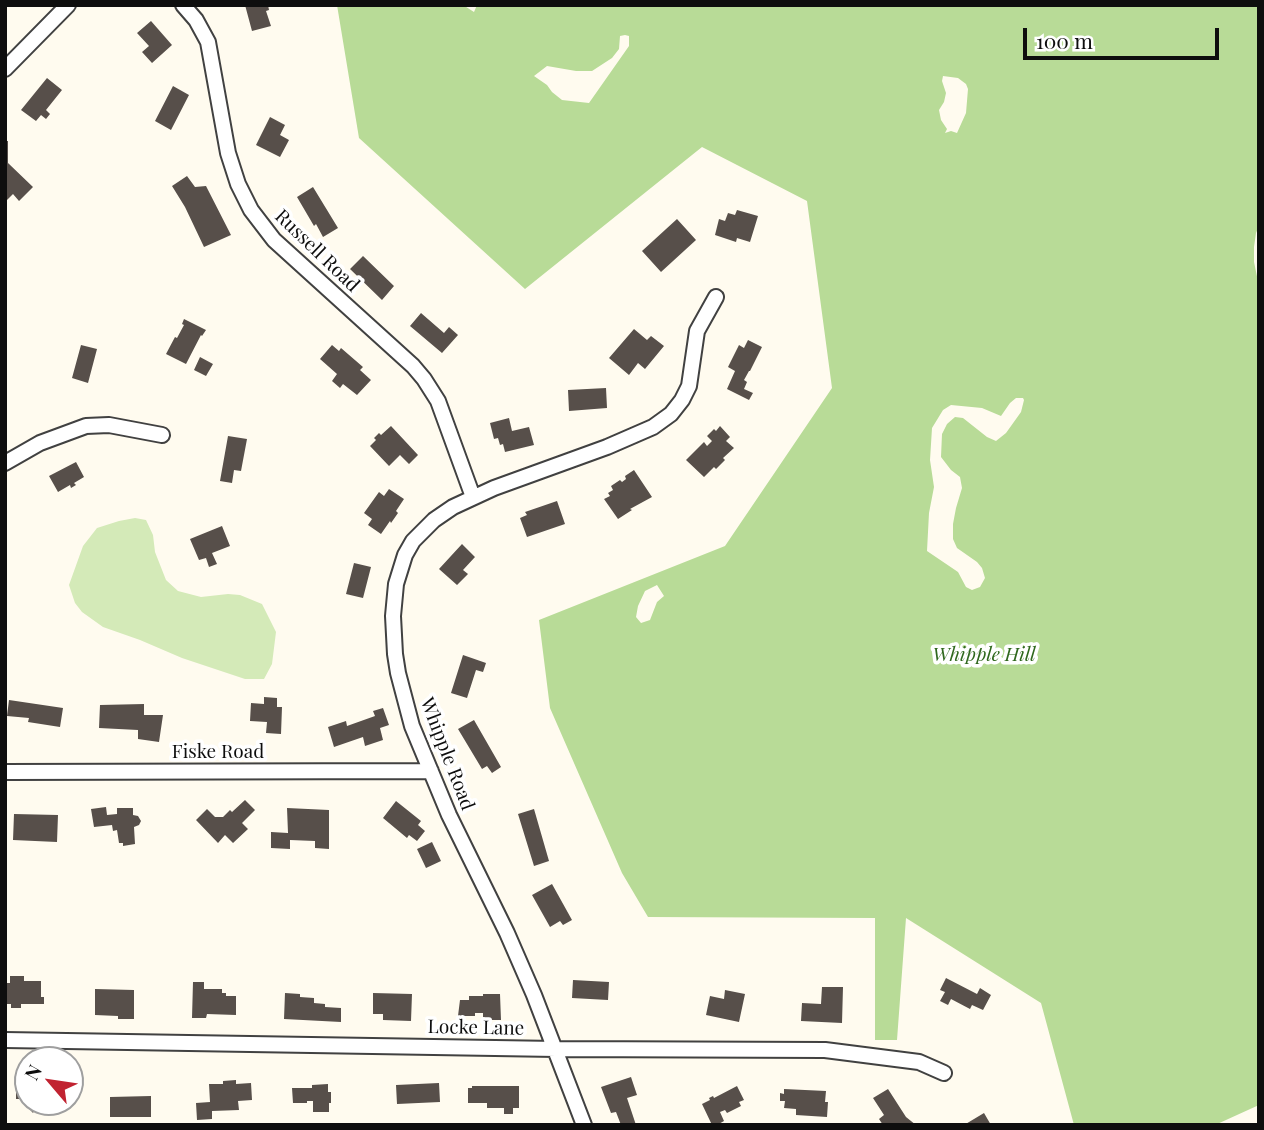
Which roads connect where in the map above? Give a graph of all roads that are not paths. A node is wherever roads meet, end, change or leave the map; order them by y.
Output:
1 (68, 5) edge
2 (183, 5) edge
3 (5, 69) edge
4 (716, 297) dead end
5 (162, 435) dead end
6 (5, 463) edge
7 (473, 497) junction
8 (431, 771) junction
9 (5, 772) edge
10 (5, 1040) edge
11 (556, 1049) junction
12 (944, 1073) dead end
13 (584, 1125) edge

1 - 3 street
2 - 7 street, Russell Road
4 - 7 street, Whipple Road
5 - 6 street
7 - 8 street, Whipple Road
8 - 9 street, Fiske Road
8 - 11 street, Whipple Road
10 - 11 street, Locke Lane
11 - 12 street, Locke Lane
11 - 13 street, Whipple Road

